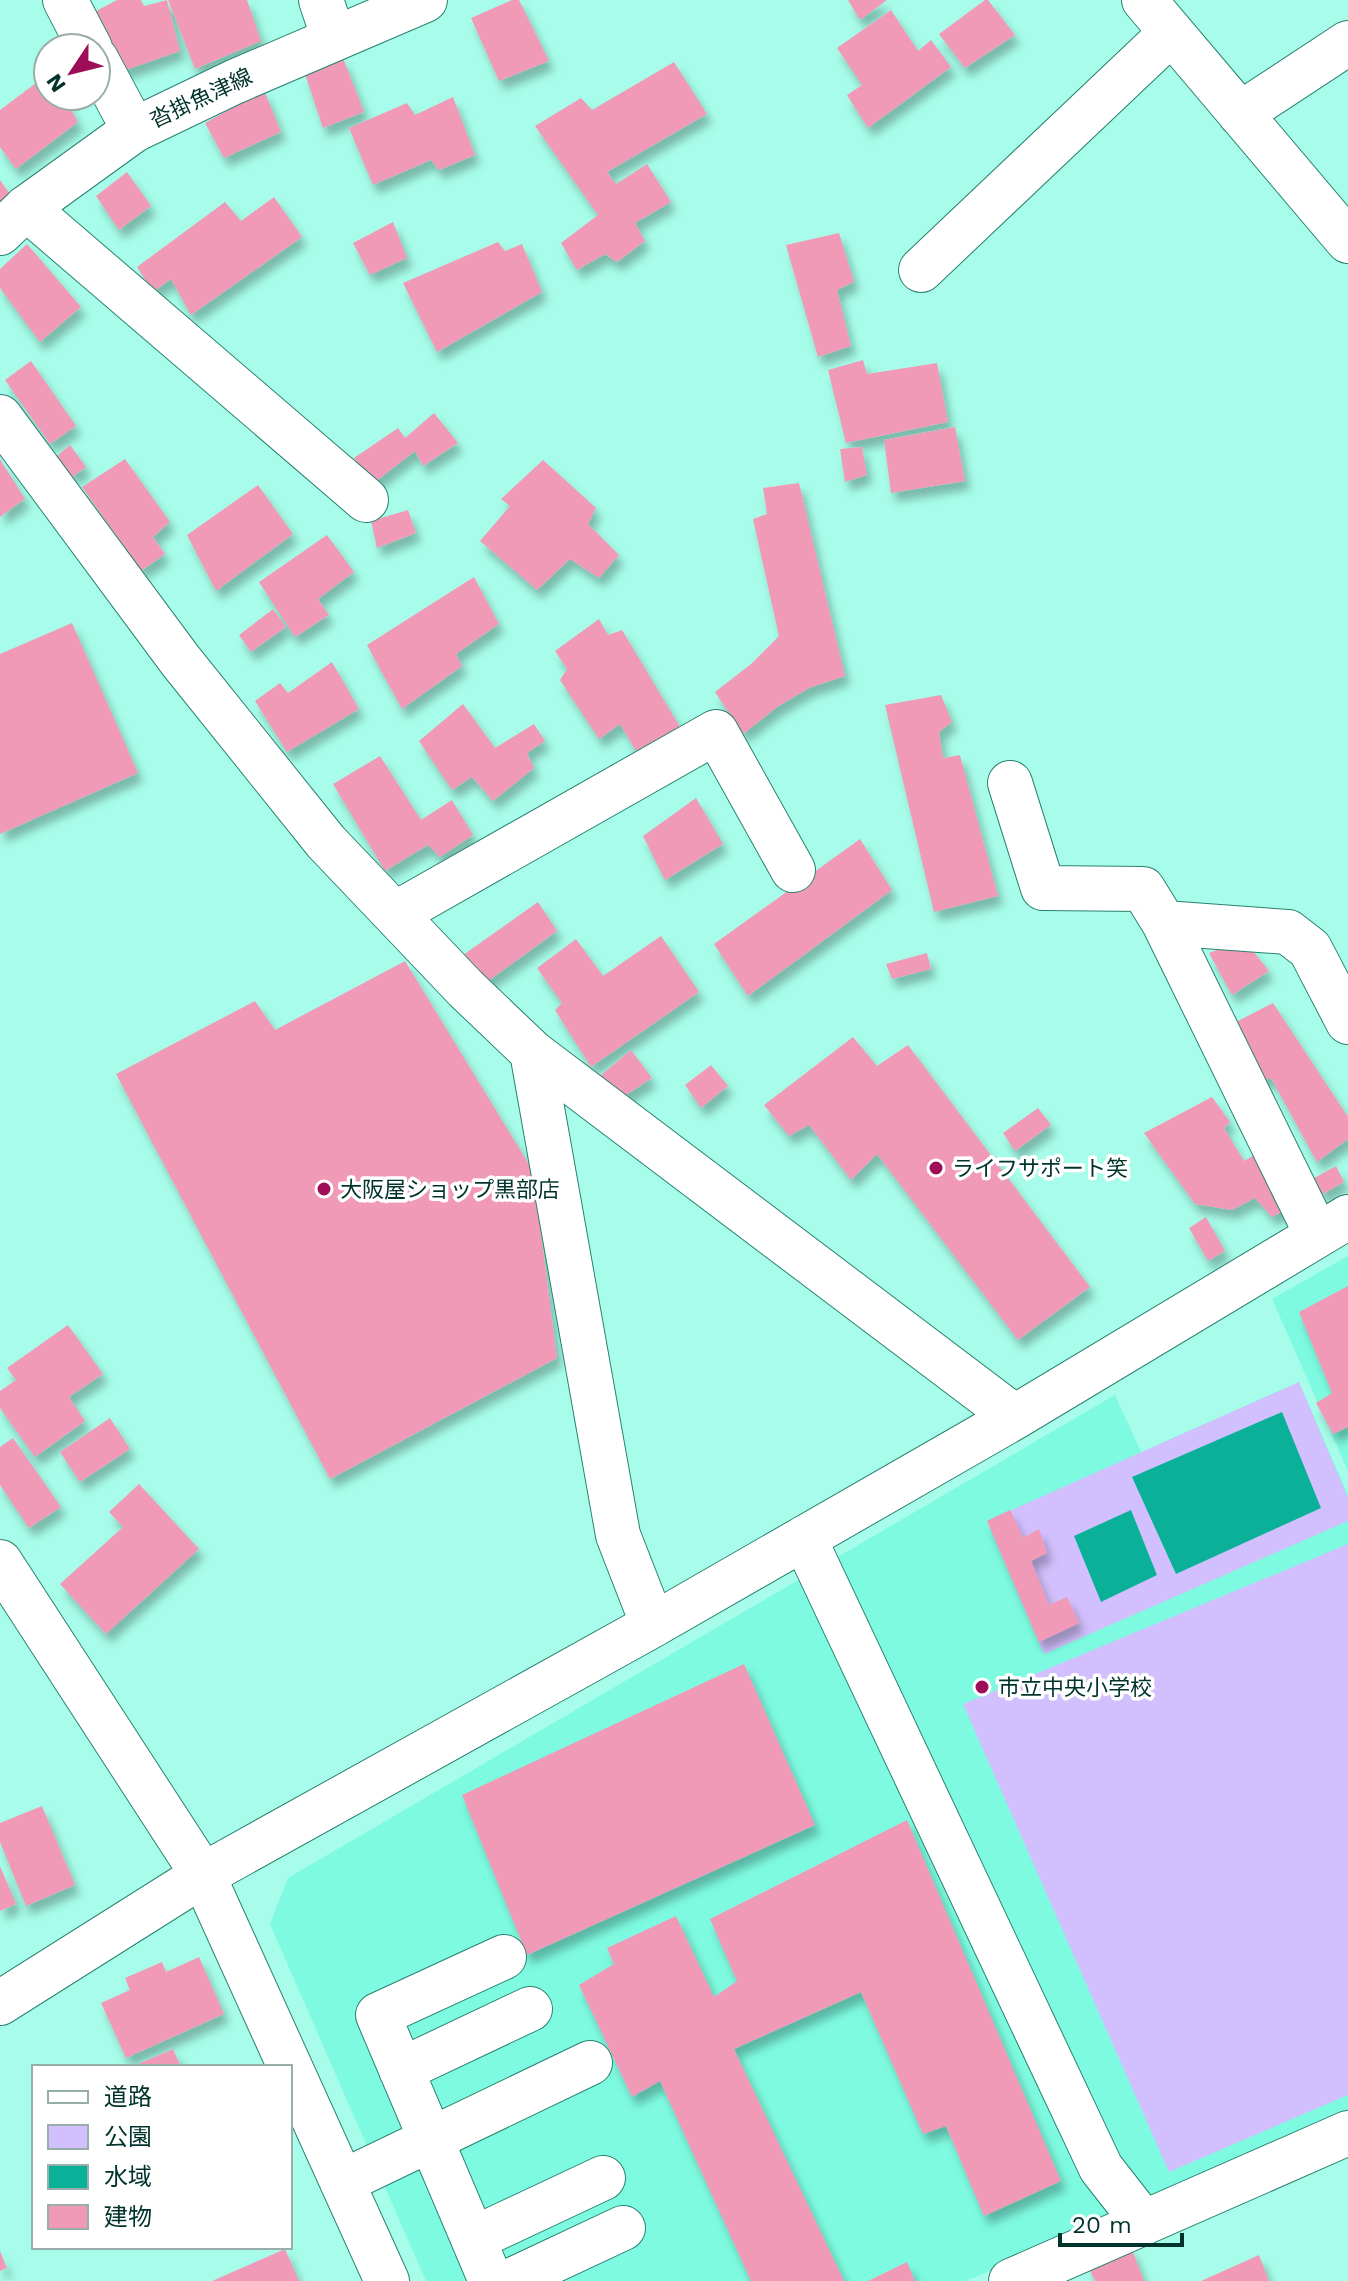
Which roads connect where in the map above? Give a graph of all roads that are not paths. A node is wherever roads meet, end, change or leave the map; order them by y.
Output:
1 (65, 0) edge
2 (425, 0) edge
3 (1144, 0) edge
4 (328, 20) edge
5 (82, 32) edge
6 (1171, 33) junction
7 (1348, 43) edge
8 (112, 89) edge
9 (1240, 114) junction
10 (134, 130) junction
11 (13, 221) edge
12 (1348, 241) edge
13 (921, 270) dead end
14 (0, 417) edge
15 (366, 500) dead end
16 (1010, 783) dead end
17 (793, 870) dead end
18 (395, 914) junction
19 (1164, 923) junction
20 (1348, 1022) edge
21 (532, 1052) junction
22 (1333, 1226) edge
23 (1015, 1417) junction
24 (804, 1538) junction
25 (0, 1562) edge
26 (653, 1625) junction
27 (203, 1875) junction
28 (504, 1957) dead end
29 (0, 2003) edge
30 (530, 2009) dead end
31 (590, 2063) dead end
32 (289, 2065) edge
33 (401, 2070) junction
34 (292, 2072) edge
35 (1348, 2133) edge
36 (432, 2139) junction
37 (603, 2178) dead end
38 (342, 2182) junction
39 (1144, 2223) junction
40 (623, 2228) dead end
41 (473, 2239) junction
42 (1039, 2276) edge
43 (387, 2281) edge
44 (491, 2281) edge
45 (510, 2281) edge

1 - 5 street
2 - 4 street, 沓掛魚津線
3 - 6 street
4 - 10 street, 沓掛魚津線
6 - 9 street
6 - 13 street
7 - 9 street
8 - 10 street
9 - 12 street
10 - 11 street, 沓掛魚津線
11 - 15 street
14 - 18 street
16 - 19 street
17 - 18 street
18 - 21 street
19 - 20 street
19 - 22 street
21 - 23 street
21 - 26 street
22 - 23 street
23 - 24 street
24 - 26 street
24 - 39 street
25 - 27 street
26 - 27 street
27 - 29 street
27 - 32 street
28 - 33 street
30 - 33 street
31 - 36 street
33 - 36 street
34 - 38 street
35 - 39 street
36 - 38 street
36 - 41 street
37 - 41 street
38 - 43 street
39 - 42 street
40 - 45 street
41 - 44 street

